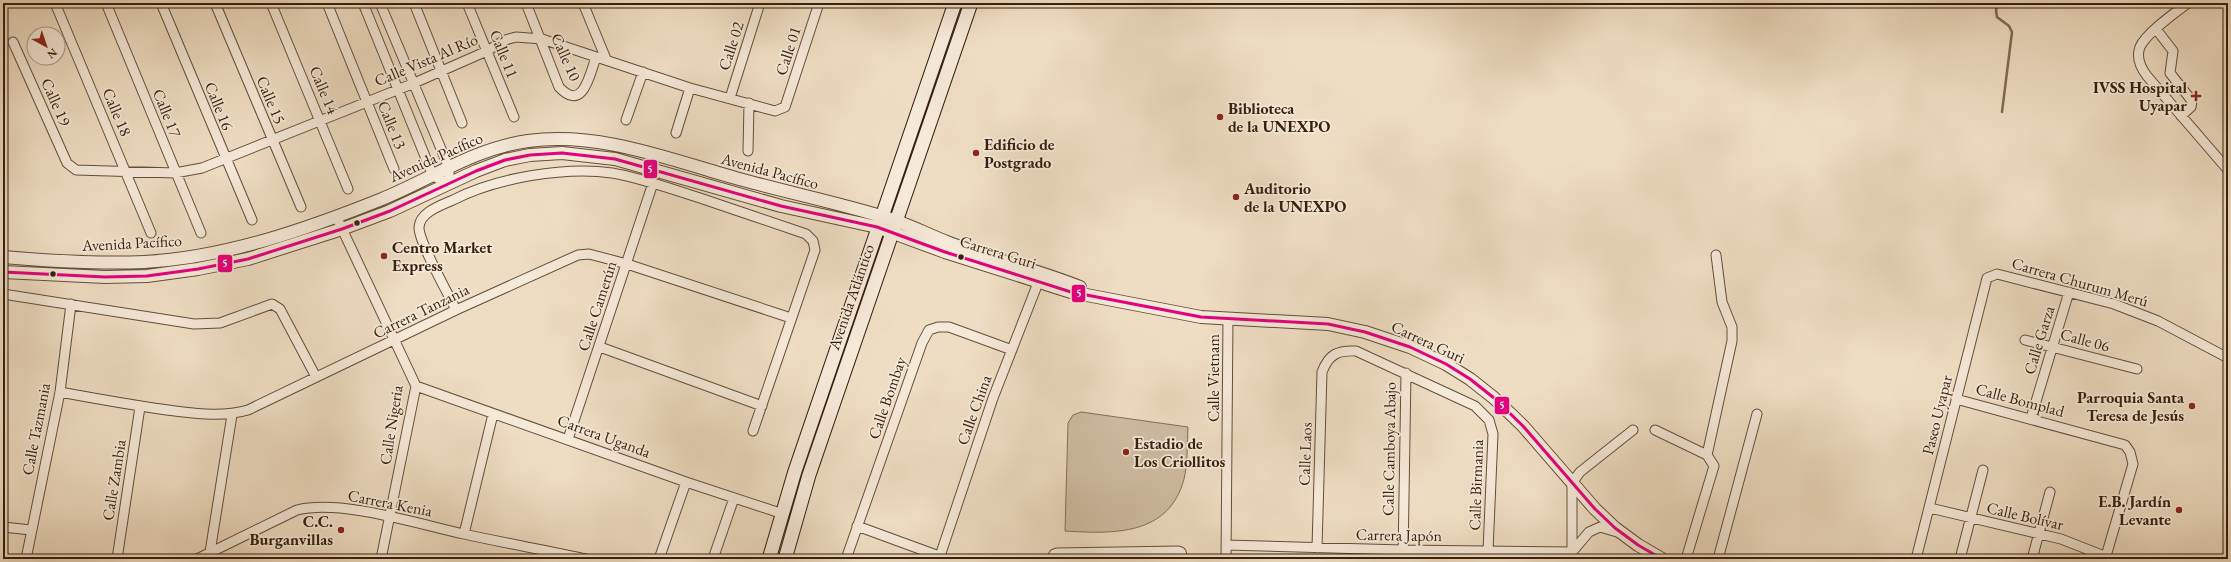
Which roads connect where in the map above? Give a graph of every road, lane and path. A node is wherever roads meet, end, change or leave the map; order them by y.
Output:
1 (55, 3) edge
2 (106, 3) edge
3 (161, 3) edge
4 (215, 3) edge
5 (271, 3) edge
6 (327, 3) edge
7 (363, 3) edge
8 (380, 3) edge
9 (414, 3) edge
10 (467, 3) edge
11 (526, 3) edge
12 (583, 3) edge
13 (760, 3) edge
14 (819, 3) edge
15 (955, 3) edge
16 (972, 3) edge
17 (2188, 3) edge
18 (2156, 29) junction
19 (542, 39) junction
20 (13, 42) dead end
21 (487, 51) junction
22 (596, 57) junction
23 (606, 59) junction
24 (440, 71) junction
25 (643, 72) junction
26 (412, 84) junction
27 (690, 88) junction
28 (397, 90) junction
29 (730, 98) junction
30 (366, 102) junction
31 (748, 103) junction
32 (785, 108) joint
33 (2181, 116) junction
34 (514, 117) dead end
35 (321, 120) junction
36 (626, 120) dead end
37 (462, 123) dead end
38 (676, 133) dead end
39 (272, 140) junction
40 (748, 151) dead end
41 (225, 159) junction
42 (449, 168) junction
43 (394, 169) dead end
44 (76, 170) joint
45 (2228, 170) edge
46 (126, 173) junction
47 (175, 173) junction
48 (433, 176) junction
49 (746, 181) junction
50 (653, 183) junction
51 (449, 184) junction
52 (348, 189) dead end
53 (747, 196) junction
54 (301, 207) dead end
55 (336, 216) junction
56 (252, 220) dead end
57 (879, 221) junction
58 (894, 226) junction
59 (342, 229) junction
60 (151, 233) dead end
61 (201, 233) dead end
62 (1716, 255) dead end
63 (3, 257) edge
64 (626, 264) junction
65 (3, 272) edge
66 (1038, 276) junction
67 (1987, 278) joint
68 (2069, 292) junction
69 (3, 294) edge
70 (70, 304) junction
71 (456, 310) junction
72 (791, 318) junction
73 (1228, 318) junction
74 (2025, 340) dead end
75 (395, 341) junction
76 (600, 347) junction
77 (2053, 347) junction
78 (1012, 350) junction
79 (2228, 358) edge
80 (2137, 369) dead end
81 (1406, 373) junction
82 (316, 377) junction
83 (416, 386) junction
84 (60, 392) junction
85 (1956, 399) junction
86 (140, 406) junction
87 (762, 406) junction
88 (493, 414) junction
89 (1757, 414) dead end
90 (232, 415) junction
91 (2031, 418) junction
92 (1633, 430) dead end
93 (1655, 430) dead end
94 (753, 432) dead end
95 (568, 439) junction
96 (1707, 455) junction
97 (1983, 470) dead end
98 (686, 482) junction
99 (1572, 483) junction
100 (2050, 492) dead end
101 (734, 498) junction
102 (1930, 508) junction
103 (783, 514) junction
104 (390, 517) junction
105 (1970, 518) junction
106 (857, 526) junction
107 (3, 527) edge
108 (31, 530) junction
109 (2040, 533) junction
110 (464, 534) junction
111 (1623, 534) junction
112 (1226, 544) junction
113 (1317, 548) junction
114 (1488, 551) junction
115 (210, 552) junction
116 (1403, 555) edge
117 (1572, 556) edge
118 (573, 558) edge
119 (939, 558) edge
120 (2109, 558) edge
121 (26, 559) edge
122 (117, 559) edge
123 (197, 559) edge
124 (382, 559) edge
125 (586, 559) edge
126 (659, 559) edge
127 (714, 559) edge
128 (769, 559) edge
129 (784, 559) edge
130 (846, 559) edge
131 (1052, 559) edge
132 (1182, 559) edge
133 (1226, 559) edge
134 (1662, 559) edge
135 (1686, 559) edge
136 (1718, 559) edge
137 (1916, 559) edge
138 (1960, 559) edge
139 (2032, 559) edge

1 - 46 street, Calle 18
2 - 47 street, Calle 17
3 - 41 street, Calle 16
4 - 39 street, Calle 15
5 - 35 street, Calle 14
6 - 30 street, Calle 13
7 - 28 street
8 - 26 street
9 - 24 street
10 - 21 street, Calle 11
11 - 19 street, Calle 10
12 - 23 street
13 - 29 street, Calle 02
14 - 32 street, Calle 01
15 - 57 main road, Avenida Atlántico
16 - 58 main road, Avenida Atlántico
17 - 18 street
18 - 33 street
18 - 33 street
19 - 21 street, Calle Vista Al Río
19 - 22 street, Calle Vista Al Río
19 - 22 street, Calle 10
20 - 44 street, Calle 19
21 - 24 street, Calle Vista Al Río
21 - 34 street, Calle 11
22 - 23 street, Calle Vista Al Río
23 - 25 street, Calle Vista Al Río
24 - 26 street, Calle Vista Al Río
24 - 37 street
25 - 27 street, Calle Vista Al Río
25 - 36 street
26 - 28 street, Calle Vista Al Río
26 - 42 street
27 - 29 street, Calle Vista Al Río
27 - 38 street
28 - 30 street, Calle Vista Al Río
28 - 48 street
29 - 31 street, Calle Vista Al Río
30 - 35 street, Calle Vista Al Río
30 - 43 street, Calle 13
31 - 32 street, Calle Vista Al Río
31 - 40 street
33 - 45 street
35 - 39 street, Calle Vista Al Río
35 - 52 street, Calle 14
39 - 41 street, Calle Vista Al Río
39 - 54 street, Calle 15
41 - 47 street, Calle Vista Al Río
41 - 56 street, Calle 16
42 - 48 street, Avenida Pacífico
42 - 49 street, Avenida Pacífico
42 - 51 street
44 - 46 street, Calle Vista Al Río
46 - 47 street, Calle Vista Al Río
46 - 60 street, Calle 18
47 - 61 street, Calle 17
48 - 51 street
48 - 55 street, Avenida Pacífico
49 - 53 street
49 - 57 street, Avenida Pacífico
50 - 64 street, Calle Camerún
50 - 71 street
50 - 72 street
51 - 53 street, Avenida Pacífico
51 - 59 street, Avenida Pacífico
53 - 57 street, Avenida Pacífico
55 - 59 street, Calle Nigeria
55 - 63 street, Avenida Pacífico
57 - 58 street, Carrera Guri
57 - 103 main road, Avenida Atlántico
58 - 66 street, Carrera Guri
58 - 129 main road, Avenida Atlántico
59 - 65 street, Avenida Pacífico
59 - 75 street, Calle Nigeria
62 - 96 street
64 - 71 street, Carrera Tanzania
64 - 72 street, Carrera Tanzania
64 - 76 street, Calle Camerún
66 - 73 street, Carrera Guri
66 - 78 street, Calle China
67 - 68 street, Carrera Churum Merú
67 - 85 street, Paseo Uyapar
68 - 77 street, Calle Garza
68 - 79 street, Carrera Churum Merú
69 - 70 street
70 - 82 street
70 - 84 street, Calle Tazmania
71 - 75 street, Carrera Tanzania
72 - 87 street
73 - 99 street, Carrera Guri
73 - 112 street, Calle Vietnam
74 - 77 street, Calle 06
75 - 82 street, Carrera Tanzania
75 - 83 street, Calle Nigeria
76 - 87 street
76 - 95 street, Calle Camerún
77 - 80 street, Calle 06
77 - 91 street, Calle Garza
78 - 106 street, Calle Bombay
78 - 119 street, Calle China
81 - 113 street, Calle Laos
81 - 114 street, Calle Birmania
81 - 116 street, Calle Camboya Abajo
82 - 90 street, Carrera Tanzania
83 - 88 street, Carrera Uganda
83 - 104 street, Calle Nigeria
84 - 86 street, Carrera Tanzania
84 - 108 street, Calle Tazmania
85 - 91 street, Calle Bomplad
85 - 102 street, Paseo Uyapar
86 - 90 street, Carrera Tanzania
86 - 122 street, Calle Zambia
87 - 94 street
88 - 95 street, Carrera Uganda
88 - 110 street
89 - 136 street
90 - 115 street
91 - 120 street, Calle Bomplad
92 - 99 street
93 - 96 street
95 - 98 street, Carrera Uganda
96 - 135 street
97 - 105 street
98 - 101 street, Carrera Uganda
98 - 126 street
99 - 111 street, Carrera Guri
99 - 117 street
100 - 109 street
101 - 103 street, Carrera Uganda
101 - 127 street
102 - 105 street, Calle Bolívar
102 - 137 street, Paseo Uyapar
103 - 128 main road, Avenida Atlántico
104 - 110 street, Carrera Kenia
104 - 115 street, Carrera Kenia
104 - 124 street, Calle Nigeria
105 - 109 street, Calle Bolívar
105 - 138 street
106 - 119 street
106 - 130 street, Calle Bombay
107 - 108 street
108 - 121 street, Calle Tazmania
109 - 120 street, Calle Bolívar
109 - 139 street
110 - 118 street, Carrera Kenia
111 - 117 street
111 - 134 street, Carrera Guri
112 - 113 street, Carrera Japón
112 - 133 street, Calle Vietnam
113 - 116 street, Carrera Japón
114 - 116 street, Carrera Japón
114 - 117 street, Carrera Japón
115 - 123 street, Carrera Kenia
118 - 125 street, Carrera Kenia
131 - 132 street

